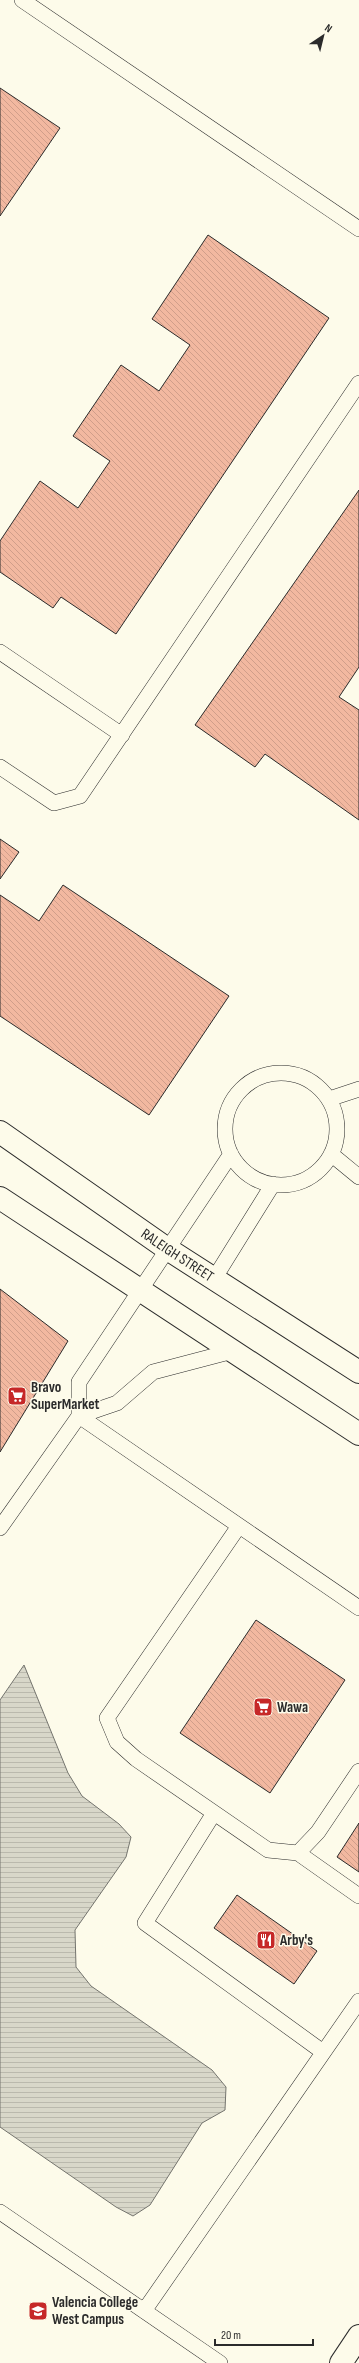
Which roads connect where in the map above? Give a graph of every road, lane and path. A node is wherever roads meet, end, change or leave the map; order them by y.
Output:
1 (22, 0) edge
2 (359, 229) edge
3 (359, 383) edge
4 (0, 652) edge
5 (122, 734) junction
6 (0, 767) edge
7 (359, 1089) edge
8 (329, 1099) junction
9 (0, 1132) edge
10 (231, 1154) junction
11 (332, 1154) junction
12 (359, 1177) edge
13 (272, 1184) junction
14 (0, 1198) edge
15 (166, 1248) junction
16 (214, 1279) junction
17 (140, 1290) junction
18 (233, 1351) junction
19 (359, 1372) edge
20 (80, 1416) junction
21 (359, 1434) edge
22 (239, 1526) junction
23 (0, 1528) edge
24 (359, 1608) edge
25 (359, 1771) edge
26 (214, 1813) junction
27 (298, 1853) junction
28 (359, 1896) edge
29 (359, 2001) edge
30 (324, 2052) junction
31 (0, 2212) edge
32 (144, 2311) junction
33 (359, 2336) edge
34 (220, 2363) edge
35 (341, 2363) edge

1 - 2 lane
3 - 5 lane
4 - 5 lane
5 - 6 lane
7 - 8 lane
8 - 10 lane
8 - 11 lane
9 - 15 street, RALEIGH STREET
10 - 13 lane
10 - 15 lane
11 - 12 lane
11 - 13 lane
13 - 16 lane
14 - 17 street
15 - 16 street, RALEIGH STREET
15 - 17 lane
16 - 19 street, RALEIGH STREET
17 - 18 street
17 - 20 lane
18 - 20 lane
18 - 21 street
20 - 22 lane
20 - 23 lane
22 - 24 lane
22 - 26 lane
25 - 27 lane
26 - 27 lane
26 - 30 lane
27 - 28 lane
29 - 30 lane
30 - 32 lane
31 - 32 lane
32 - 34 lane
33 - 35 street

